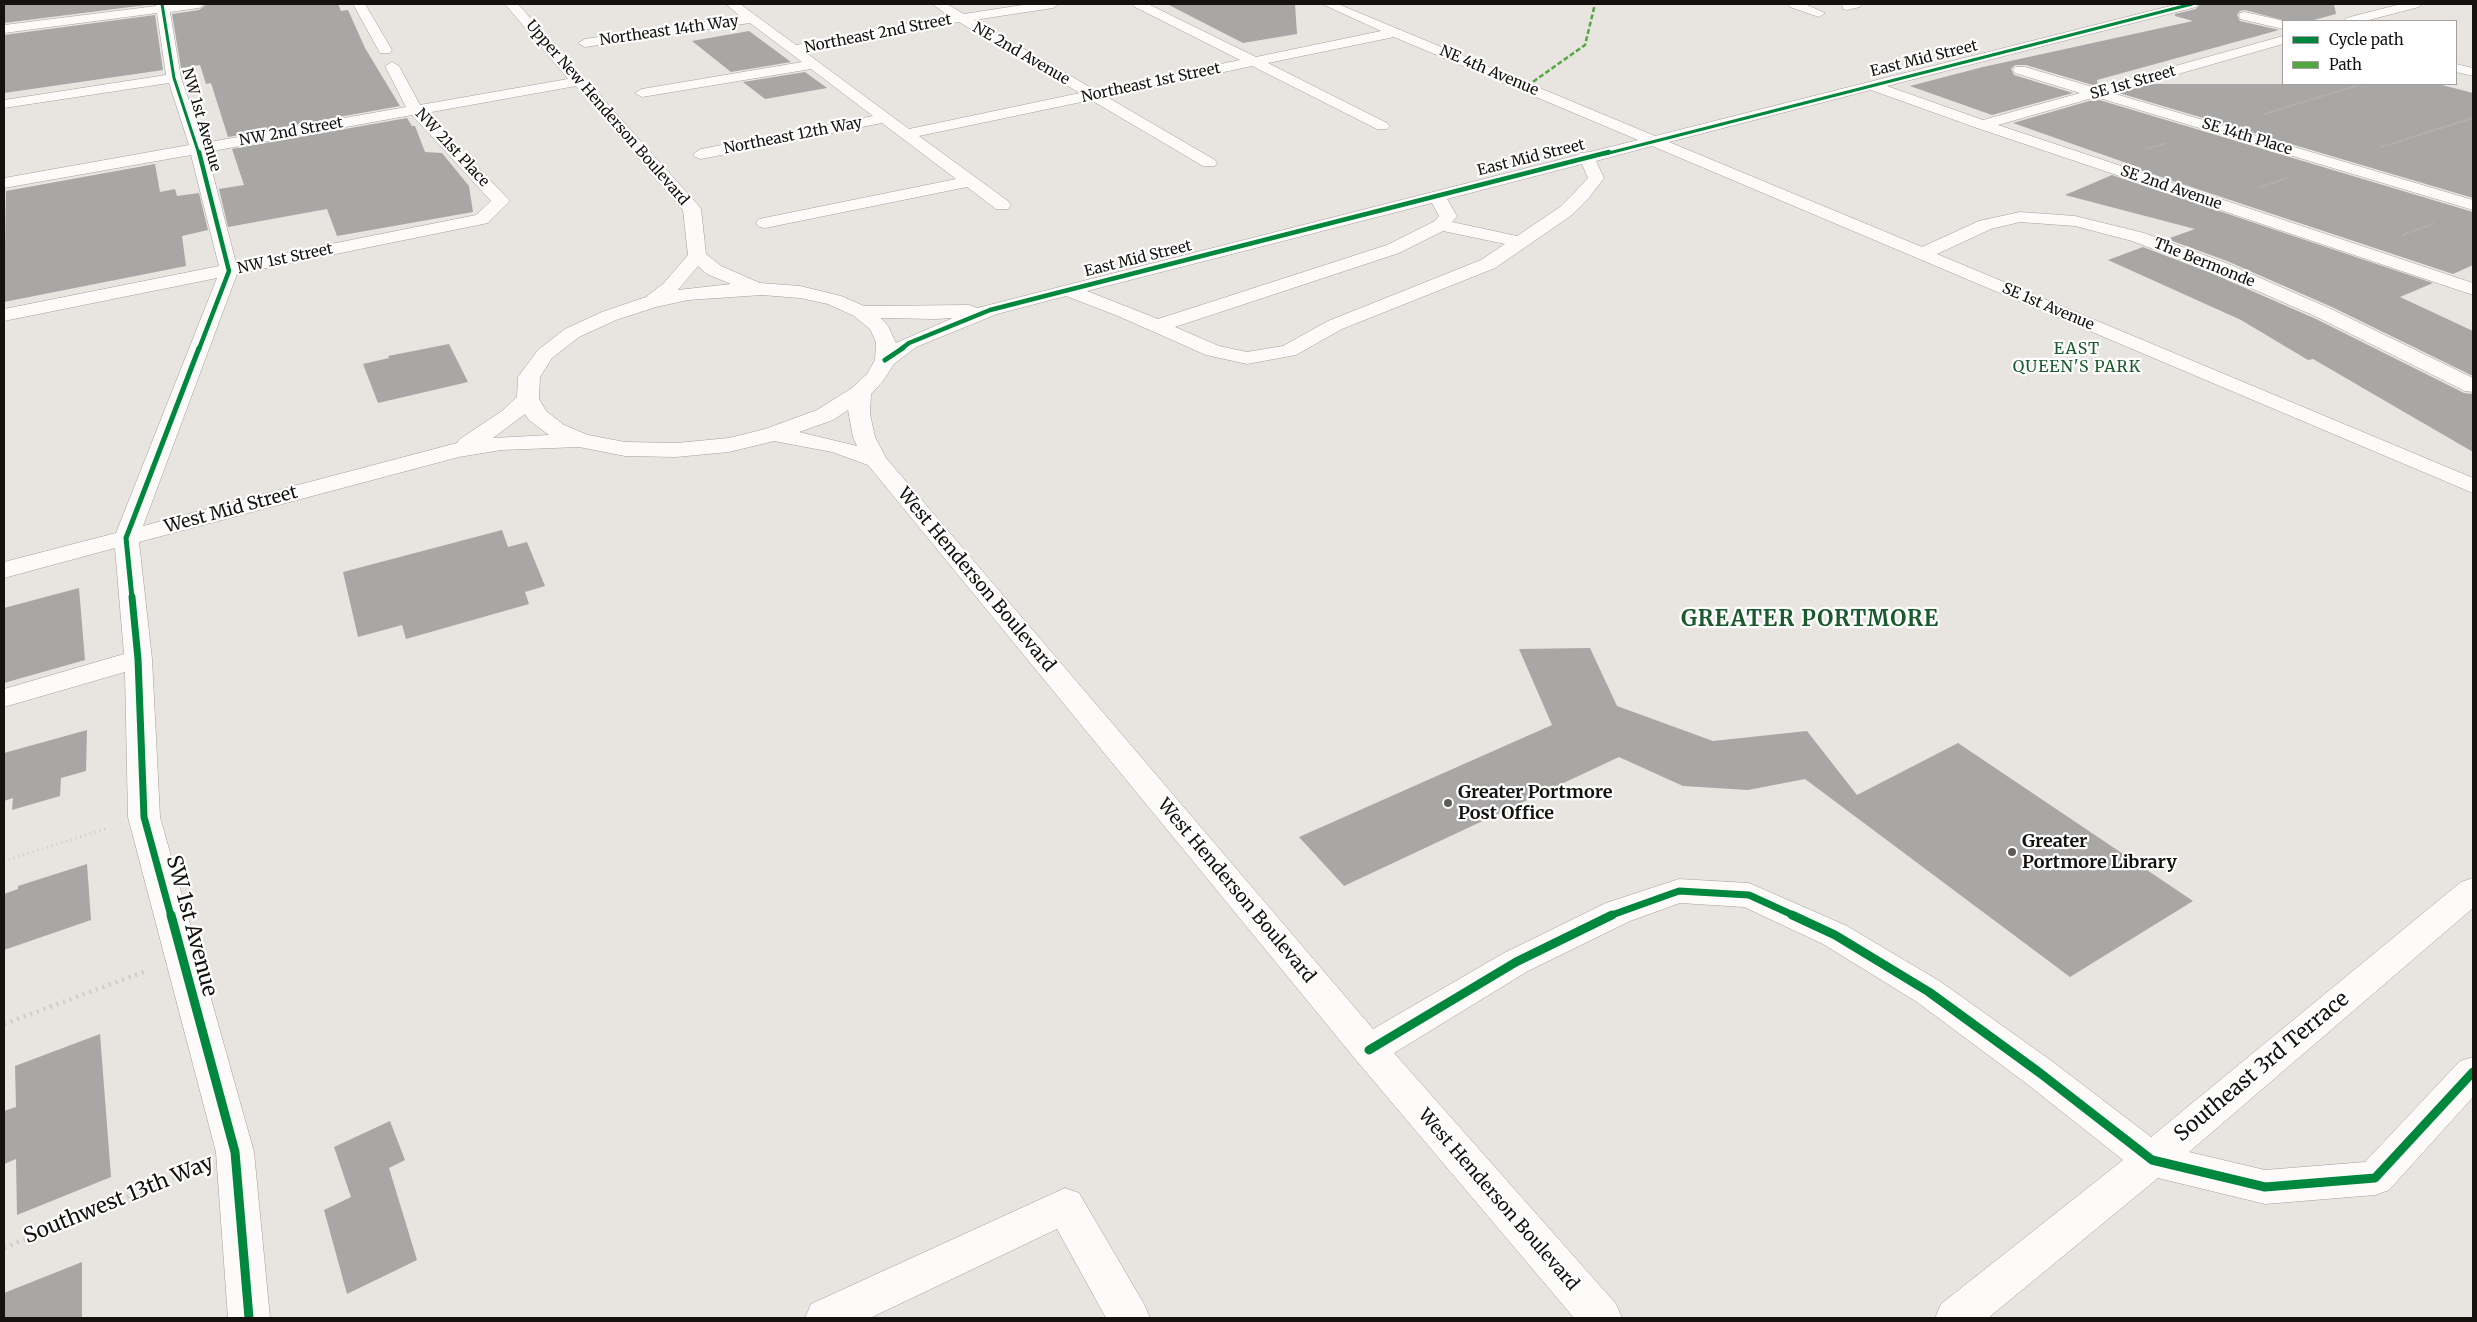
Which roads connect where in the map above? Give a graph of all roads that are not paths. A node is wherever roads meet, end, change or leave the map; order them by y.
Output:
1 (199, 4) edge
2 (359, 4) edge
3 (511, 4) edge
4 (732, 4) edge
5 (938, 4) edge
6 (1053, 4) edge
7 (1139, 4) edge
8 (1328, 4) edge
9 (1794, 4) edge
10 (2192, 4) edge
11 (2415, 4) edge
12 (163, 6) edge
13 (1820, 14) dead end
14 (2245, 16) dead end
15 (960, 18) junction
16 (752, 19) junction
17 (2355, 20) edge
18 (2282, 25) edge
19 (4, 30) edge
20 (1397, 32) junction
21 (2282, 40) edge
22 (585, 43) dead end
23 (385, 50) dead end
24 (792, 50) junction
25 (1254, 62) junction
26 (812, 65) junction
27 (392, 66) dead end
28 (2457, 68) edge
29 (2020, 70) dead end
30 (2473, 72) edge
31 (174, 78) junction
32 (579, 81) junction
33 (1870, 85) junction
34 (642, 93) dead end
35 (2100, 93) junction
36 (1092, 95) junction
37 (4, 104) edge
38 (415, 110) junction
39 (885, 118) junction
40 (1982, 125) junction
41 (1382, 126) dead end
42 (906, 134) junction
43 (1650, 140) junction
44 (198, 149) junction
45 (701, 154) dead end
46 (1586, 156) junction
47 (1209, 163) dead end
48 (970, 181) junction
49 (4, 183) edge
50 (1437, 195) junction
51 (501, 201) joint
52 (1002, 205) dead end
53 (2473, 205) edge
54 (765, 223) dead end
55 (1441, 225) junction
56 (1520, 242) junction
57 (1922, 254) junction
58 (697, 256) junction
59 (229, 271) junction
60 (762, 289) junction
61 (2473, 289) edge
62 (1066, 290) junction
63 (652, 302) junction
64 (990, 310) junction
65 (861, 312) junction
66 (4, 315) edge
67 (1157, 326) junction
68 (885, 360) junction
69 (2473, 386) edge
70 (860, 393) junction
71 (528, 399) junction
72 (773, 434) junction
73 (582, 441) junction
74 (458, 450) junction
75 (876, 460) junction
76 (2473, 486) edge
77 (126, 538) junction
78 (4, 570) edge
79 (138, 659) junction
80 (4, 698) edge
81 (2473, 890) edge
82 (1369, 1050) junction
83 (2473, 1072) edge
84 (2152, 1160) junction
85 (250, 1318) edge
86 (826, 1318) edge
87 (1129, 1318) edge
88 (1601, 1318) edge
89 (1956, 1318) edge

1 - 12 street
2 - 23 street
3 - 32 street, Upper New Henderson Boulevard
4 - 16 street
5 - 15 street, NE 2nd Avenue
6 - 15 street, Northeast 2nd Street
7 - 25 street
8 - 20 street, NE 4th Avenue
9 - 13 street
10 - 33 street, East Mid Street
11 - 17 street
12 - 19 street
12 - 31 street, NW 1st Avenue
14 - 18 street
15 - 24 street, Northeast 2nd Street
15 - 36 street, NE 2nd Avenue
16 - 22 street, Northeast 14th Way
16 - 24 street
20 - 25 street, Northeast 1st Street
20 - 43 street, NE 4th Avenue
21 - 35 street, SE 1st Street
24 - 26 street
25 - 36 street, Northeast 1st Street
25 - 41 street
26 - 34 street
26 - 39 street
27 - 38 street, NW 21st Place
28 - 30 street
29 - 35 street, SE 14th Place
31 - 37 street
31 - 44 street, NW 1st Avenue
32 - 38 street, NW 2nd Street
32 - 58 street, Upper New Henderson Boulevard
33 - 40 street, SE 2nd Avenue
33 - 43 street, East Mid Street
35 - 40 street, SE 1st Street
35 - 53 street, SE 14th Place
36 - 42 street, Northeast 1st Street
36 - 47 street, NE 2nd Avenue
38 - 44 street, NW 2nd Street
38 - 51 street, NW 21st Place
39 - 42 street
39 - 45 street, Northeast 12th Way
40 - 61 street, SE 2nd Avenue
42 - 48 street
43 - 46 street, East Mid Street
43 - 57 street, SE 1st Avenue
44 - 49 street, NW 2nd Street
44 - 59 street, NW 1st Avenue
46 - 50 street, East Mid Street
46 - 56 street
48 - 52 street
48 - 54 street
50 - 55 street
50 - 62 street, East Mid Street
51 - 59 street, NW 1st Street
55 - 56 street
55 - 67 street
56 - 67 street
57 - 69 street, The Bermonde
57 - 76 street, SE 1st Avenue
58 - 60 street
58 - 63 street
59 - 66 street, NW 1st Street
59 - 77 street
60 - 63 street
60 - 65 street
62 - 64 street, East Mid Street
62 - 67 street
63 - 71 street
64 - 65 street, East Mid Street
64 - 68 street, East Mid Street
65 - 68 street
68 - 70 street
70 - 72 street
70 - 75 street, West Henderson Boulevard
71 - 73 street
71 - 74 street, West Mid Street
72 - 73 street
72 - 75 street
73 - 74 street, West Mid Street
74 - 77 street, West Mid Street
75 - 82 street, West Henderson Boulevard
77 - 78 street, West Mid Street
77 - 79 street, SW 1st Avenue
79 - 80 street
79 - 85 street, SW 1st Avenue
81 - 84 street, Southeast 3rd Terrace
82 - 84 street
82 - 88 street, West Henderson Boulevard
83 - 84 street
84 - 89 street, Southeast 3rd Terrace
86 - 87 street

